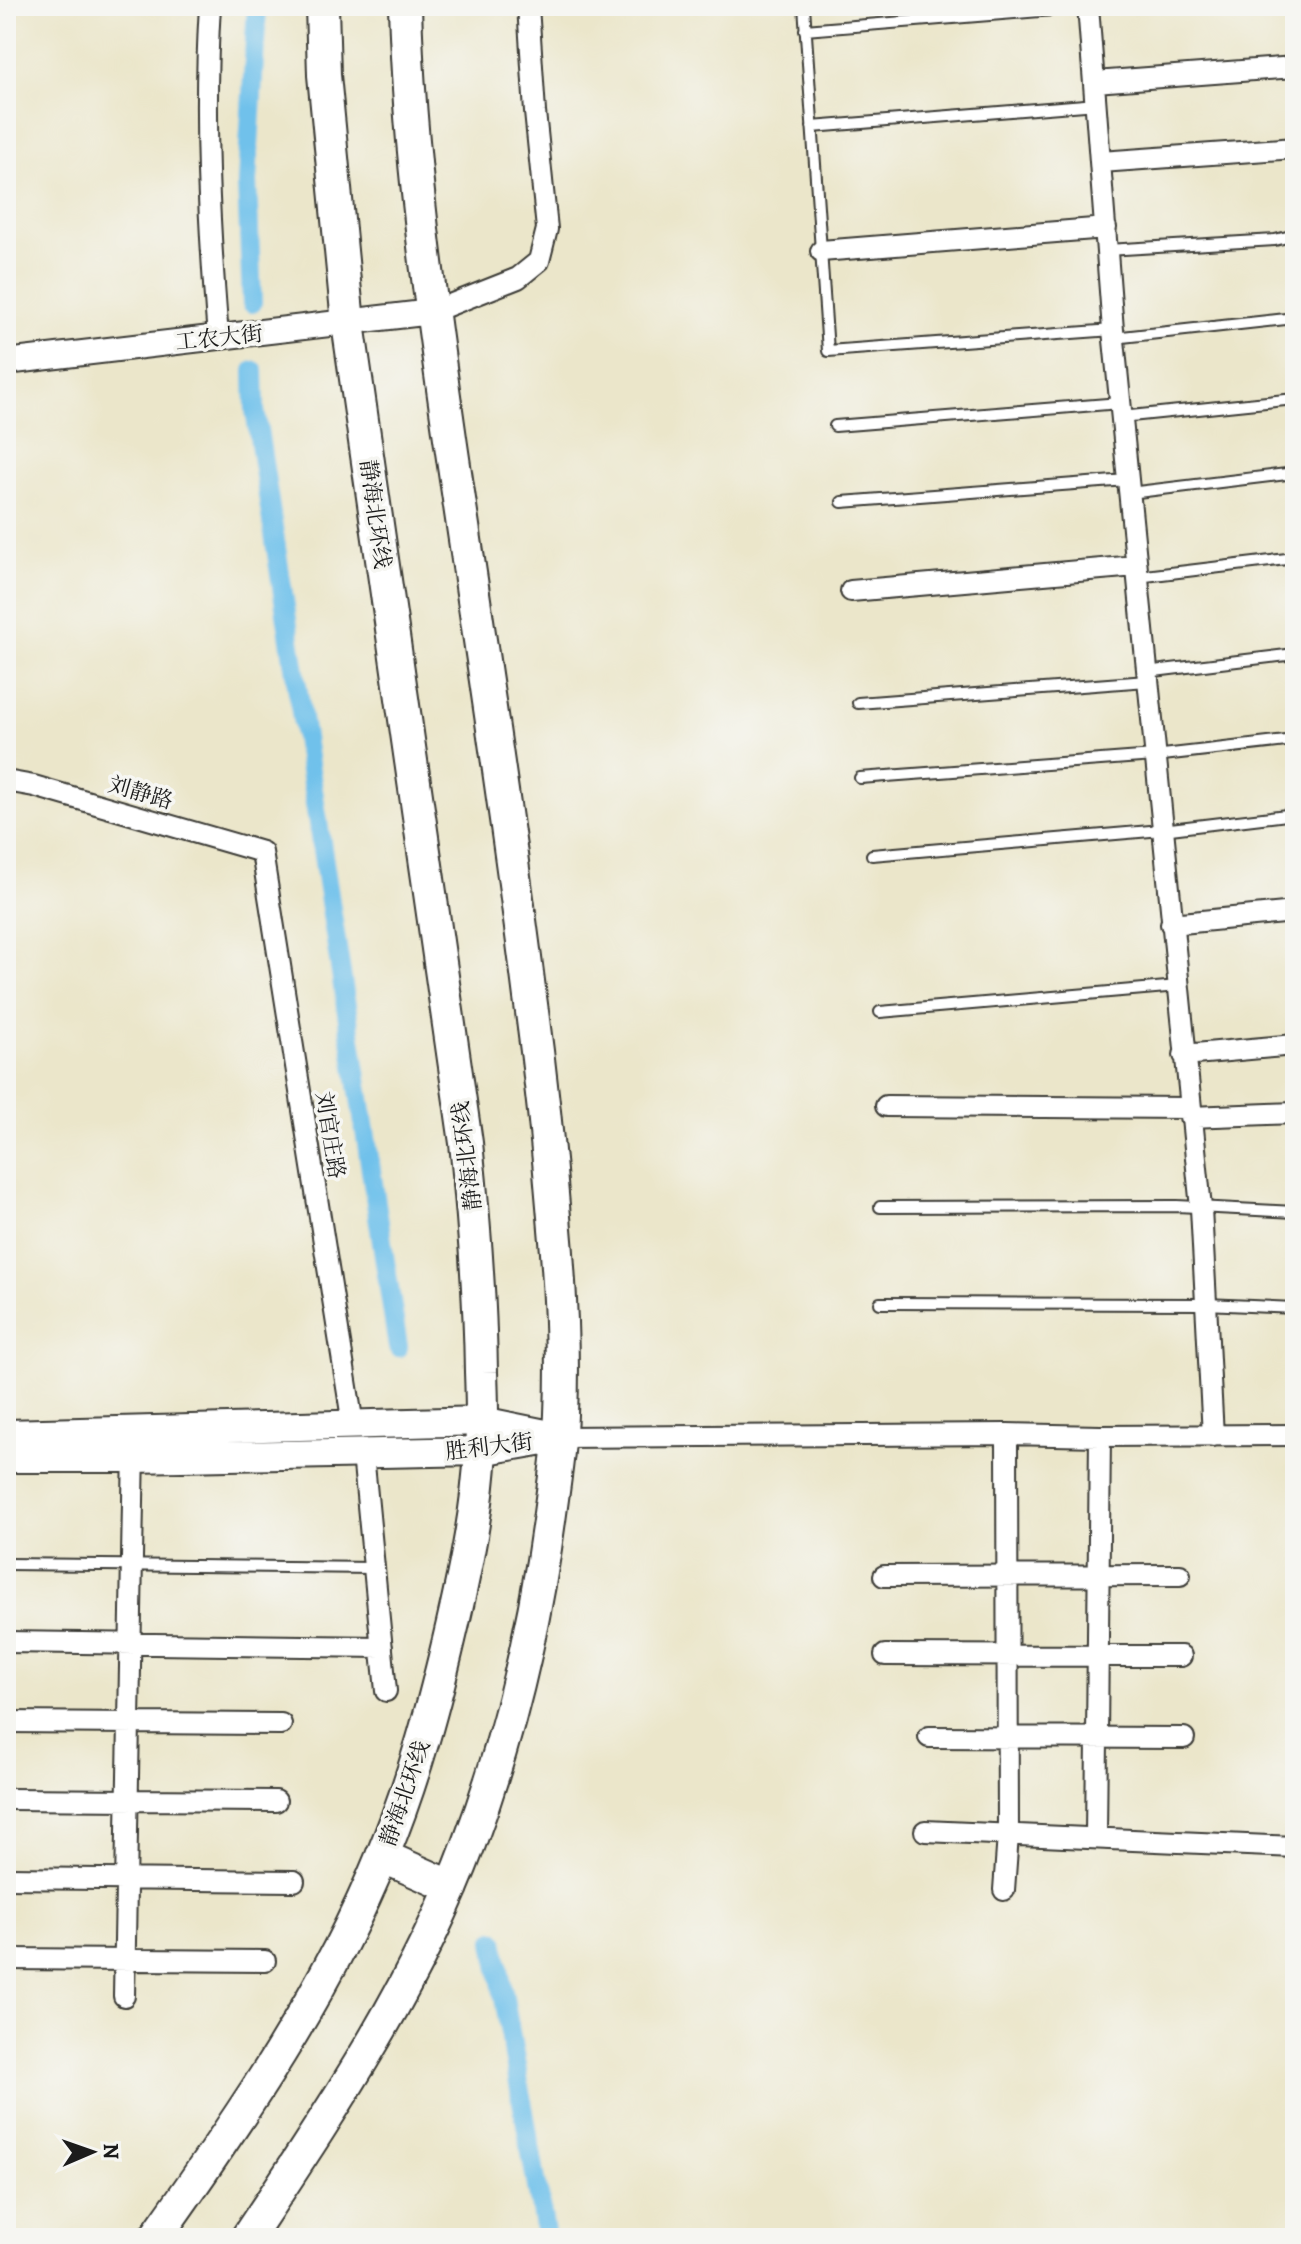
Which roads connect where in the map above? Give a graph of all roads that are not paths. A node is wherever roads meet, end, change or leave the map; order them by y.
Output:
1 (210, 6) edge
2 (322, 6) edge
3 (405, 6) edge
4 (528, 6) edge
5 (804, 6) edge
6 (1088, 7) edge
7 (805, 30) junction
8 (1295, 67) edge
9 (1095, 82) junction
10 (1097, 104) junction
11 (812, 127) junction
12 (1295, 148) edge
13 (1101, 162) junction
14 (1106, 228) junction
15 (1295, 235) edge
16 (1107, 250) junction
17 (821, 251) junction
18 (432, 312) junction
19 (1295, 318) edge
20 (348, 323) junction
21 (1113, 334) junction
22 (218, 337) junction
23 (6, 362) edge
24 (1295, 399) edge
25 (1120, 410) junction
26 (835, 426) dead end
27 (1295, 473) edge
28 (1128, 486) junction
29 (842, 502) dead end
30 (1295, 558) edge
31 (1136, 572) junction
32 (851, 591) dead end
33 (1295, 654) edge
34 (1147, 677) junction
35 (858, 703) dead end
36 (1295, 740) edge
37 (1154, 756) junction
38 (860, 778) dead end
39 (6, 781) edge
40 (1295, 814) edge
41 (1162, 830) junction
42 (262, 852) joint
43 (872, 855) dead end
44 (1295, 912) edge
45 (1171, 924) junction
46 (1178, 986) junction
47 (880, 1012) dead end
48 (1295, 1045) edge
49 (1184, 1055) junction
50 (886, 1106) dead end
51 (1190, 1112) junction
52 (1295, 1113) edge
53 (880, 1207) dead end
54 (1201, 1208) junction
55 (1295, 1212) edge
56 (880, 1303) dead end
57 (1206, 1304) junction
58 (1295, 1308) edge
59 (353, 1425) junction
60 (6, 1434) edge
61 (1007, 1434) junction
62 (1295, 1435) edge
63 (482, 1436) junction
64 (1100, 1436) junction
65 (1213, 1436) junction
66 (560, 1437) junction
67 (134, 1445) junction
68 (363, 1454) junction
69 (6, 1458) edge
70 (6, 1564) edge
71 (132, 1566) junction
72 (374, 1568) junction
73 (1007, 1575) junction
74 (1099, 1575) junction
75 (1180, 1575) dead end
76 (884, 1576) dead end
77 (6, 1642) edge
78 (130, 1643) junction
79 (382, 1647) junction
80 (885, 1655) dead end
81 (1007, 1656) junction
82 (1099, 1656) junction
83 (1181, 1656) dead end
84 (386, 1691) dead end
85 (6, 1722) edge
86 (129, 1723) junction
87 (281, 1724) dead end
88 (929, 1737) dead end
89 (1007, 1737) junction
90 (1098, 1737) junction
91 (1184, 1738) dead end
92 (6, 1799) edge
93 (128, 1800) junction
94 (276, 1801) dead end
95 (925, 1831) dead end
96 (1008, 1835) junction
97 (1096, 1837) junction
98 (1295, 1847) edge
99 (382, 1856) junction
100 (6, 1878) edge
101 (126, 1879) junction
102 (294, 1881) dead end
103 (452, 1887) junction
104 (1004, 1890) dead end
105 (6, 1959) edge
106 (124, 1960) junction
107 (265, 1961) dead end
108 (124, 1996) dead end
109 (155, 2238) edge
110 (247, 2238) edge

1 - 22 street
2 - 20 highway, 静海北环线
3 - 18 highway
4 - 18 street
5 - 7 lane
6 - 7 lane
6 - 9 street
7 - 11 lane
8 - 9 street
9 - 10 street
10 - 11 lane
10 - 13 street
11 - 17 lane
12 - 13 street
13 - 14 street
14 - 16 street
14 - 17 street
15 - 16 lane
16 - 21 street
17 - 21 lane
18 - 20 street, 工农大街
18 - 66 highway
19 - 21 lane
20 - 22 street, 工农大街
20 - 63 highway, 静海北环线
21 - 25 street
22 - 23 street, 工农大街
24 - 25 lane
25 - 26 lane
25 - 28 street
27 - 28 lane
28 - 29 lane
28 - 31 street
30 - 31 lane
31 - 32 street
31 - 34 street
33 - 34 lane
34 - 35 lane
34 - 37 street
36 - 37 lane
37 - 38 lane
37 - 41 street
39 - 42 street, 刘静路
40 - 41 lane
41 - 43 lane
41 - 45 street
42 - 59 street, 刘官庄路
44 - 45 street
45 - 46 street
46 - 47 lane
46 - 49 street
48 - 49 street
49 - 51 street
50 - 51 street
51 - 52 street
51 - 54 street
53 - 54 lane
54 - 55 lane
54 - 57 street
56 - 57 lane
57 - 58 lane
57 - 65 street
59 - 63 main road, 胜利大街
59 - 67 main road, 胜利大街
60 - 67 main road, 胜利大街
61 - 64 street
61 - 66 street
61 - 73 street
62 - 65 street
63 - 66 main road, 胜利大街
63 - 68 main road, 胜利大街
63 - 99 highway, 静海北环线
64 - 65 street
64 - 74 street
66 - 103 highway
67 - 68 main road, 胜利大街
67 - 69 main road, 胜利大街
67 - 71 street
68 - 72 street
70 - 71 lane
71 - 72 lane
71 - 78 street
72 - 79 street
73 - 74 street
73 - 76 street
73 - 81 street
74 - 75 street
74 - 82 street
77 - 78 street
78 - 79 street
78 - 86 street
79 - 84 street
80 - 81 street
81 - 82 street
81 - 89 street
82 - 83 street
82 - 90 street
85 - 86 street
86 - 87 street
86 - 93 street
88 - 89 street
89 - 90 street
89 - 96 street
90 - 91 street
90 - 97 street
92 - 93 street
93 - 94 street
93 - 101 street
95 - 96 street
96 - 97 street
96 - 104 street
97 - 98 street
99 - 103 highway
99 - 109 highway, 静海北环线
100 - 101 street
101 - 102 street
101 - 106 street
103 - 110 highway
105 - 106 street
106 - 107 street
106 - 108 street

